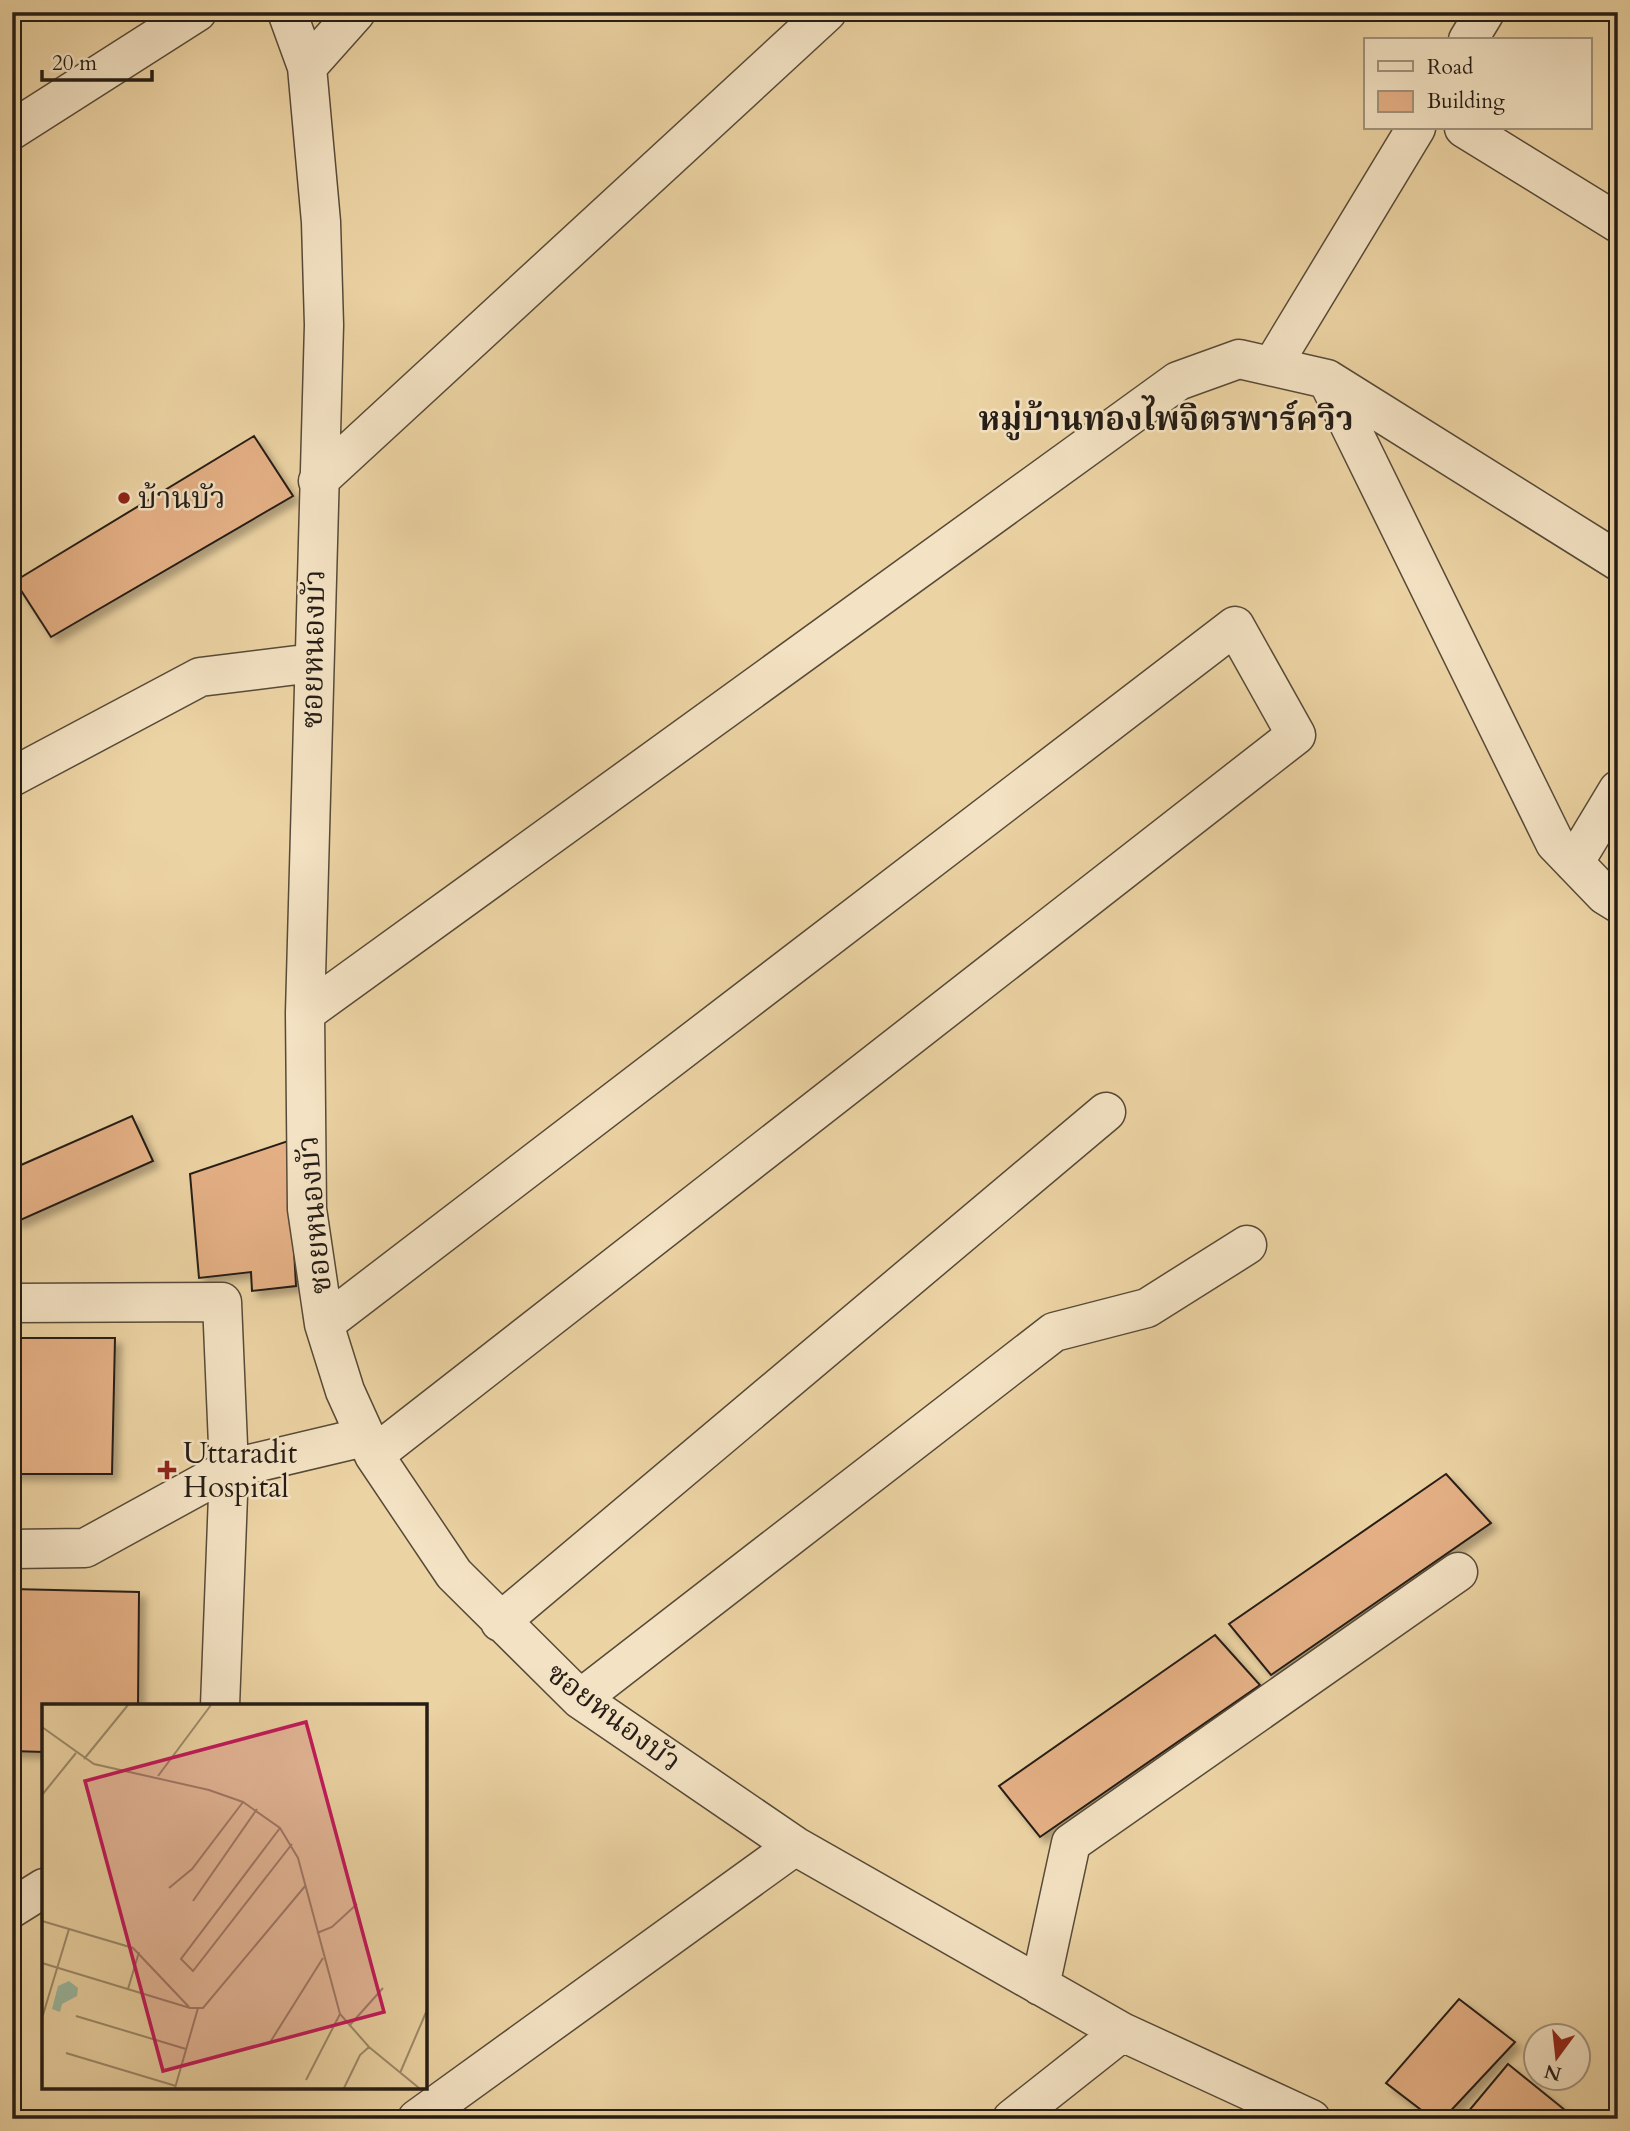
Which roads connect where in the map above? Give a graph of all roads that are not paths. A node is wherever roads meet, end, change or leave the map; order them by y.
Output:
1 (197, 12) edge
2 (287, 12) edge
3 (356, 12) edge
4 (827, 12) edge
5 (1485, 12) edge
6 (1469, 38) edge
7 (307, 67) junction
8 (12, 130) edge
9 (1415, 130) edge
10 (1467, 130) edge
11 (1618, 223) edge
12 (1272, 366) junction
13 (1327, 379) junction
14 (318, 481) junction
15 (1618, 561) edge
16 (313, 663) junction
17 (12, 777) edge
18 (1618, 790) edge
19 (1574, 863) junction
20 (1618, 903) edge
21 (304, 1013) junction
22 (1106, 1112) dead end
23 (1247, 1245) dead end
24 (12, 1303) edge
25 (324, 1324) junction
26 (369, 1446) junction
27 (229, 1469) junction
28 (12, 1549) edge
29 (1458, 1572) dead end
30 (500, 1622) junction
31 (580, 1699) junction
32 (220, 1704) edge
33 (795, 1846) junction
34 (42, 1889) edge
35 (12, 1908) edge
36 (1040, 1986) junction
37 (1122, 2032) junction
38 (417, 2119) edge
39 (1012, 2119) edge
40 (1311, 2119) edge

1 - 8 street
2 - 7 street, ซอยหนองบัว
3 - 7 street
4 - 14 street
5 - 6 street
7 - 14 street, ซอยหนองบัว
9 - 12 street
10 - 11 street
12 - 13 street
12 - 21 street
13 - 15 street
13 - 19 street
14 - 16 street, ซอยหนองบัว
16 - 17 street
16 - 21 street, ซอยหนองบัว
18 - 19 street
19 - 20 street
21 - 25 street, ซอยหนองบัว
22 - 30 street
23 - 31 street
24 - 27 street
25 - 26 street, ซอยหนองบัว
25 - 26 street
26 - 27 street
26 - 30 street, ซอยหนองบัว
27 - 28 street
27 - 32 street
29 - 36 street
30 - 31 street, ซอยหนองบัว
31 - 33 street, ซอยหนองบัว
33 - 36 street, ซอยหนองบัว
33 - 38 street
34 - 35 street
36 - 37 street, ซอยหนองบัว
37 - 39 street
37 - 40 street, ซอยหนองบัว

